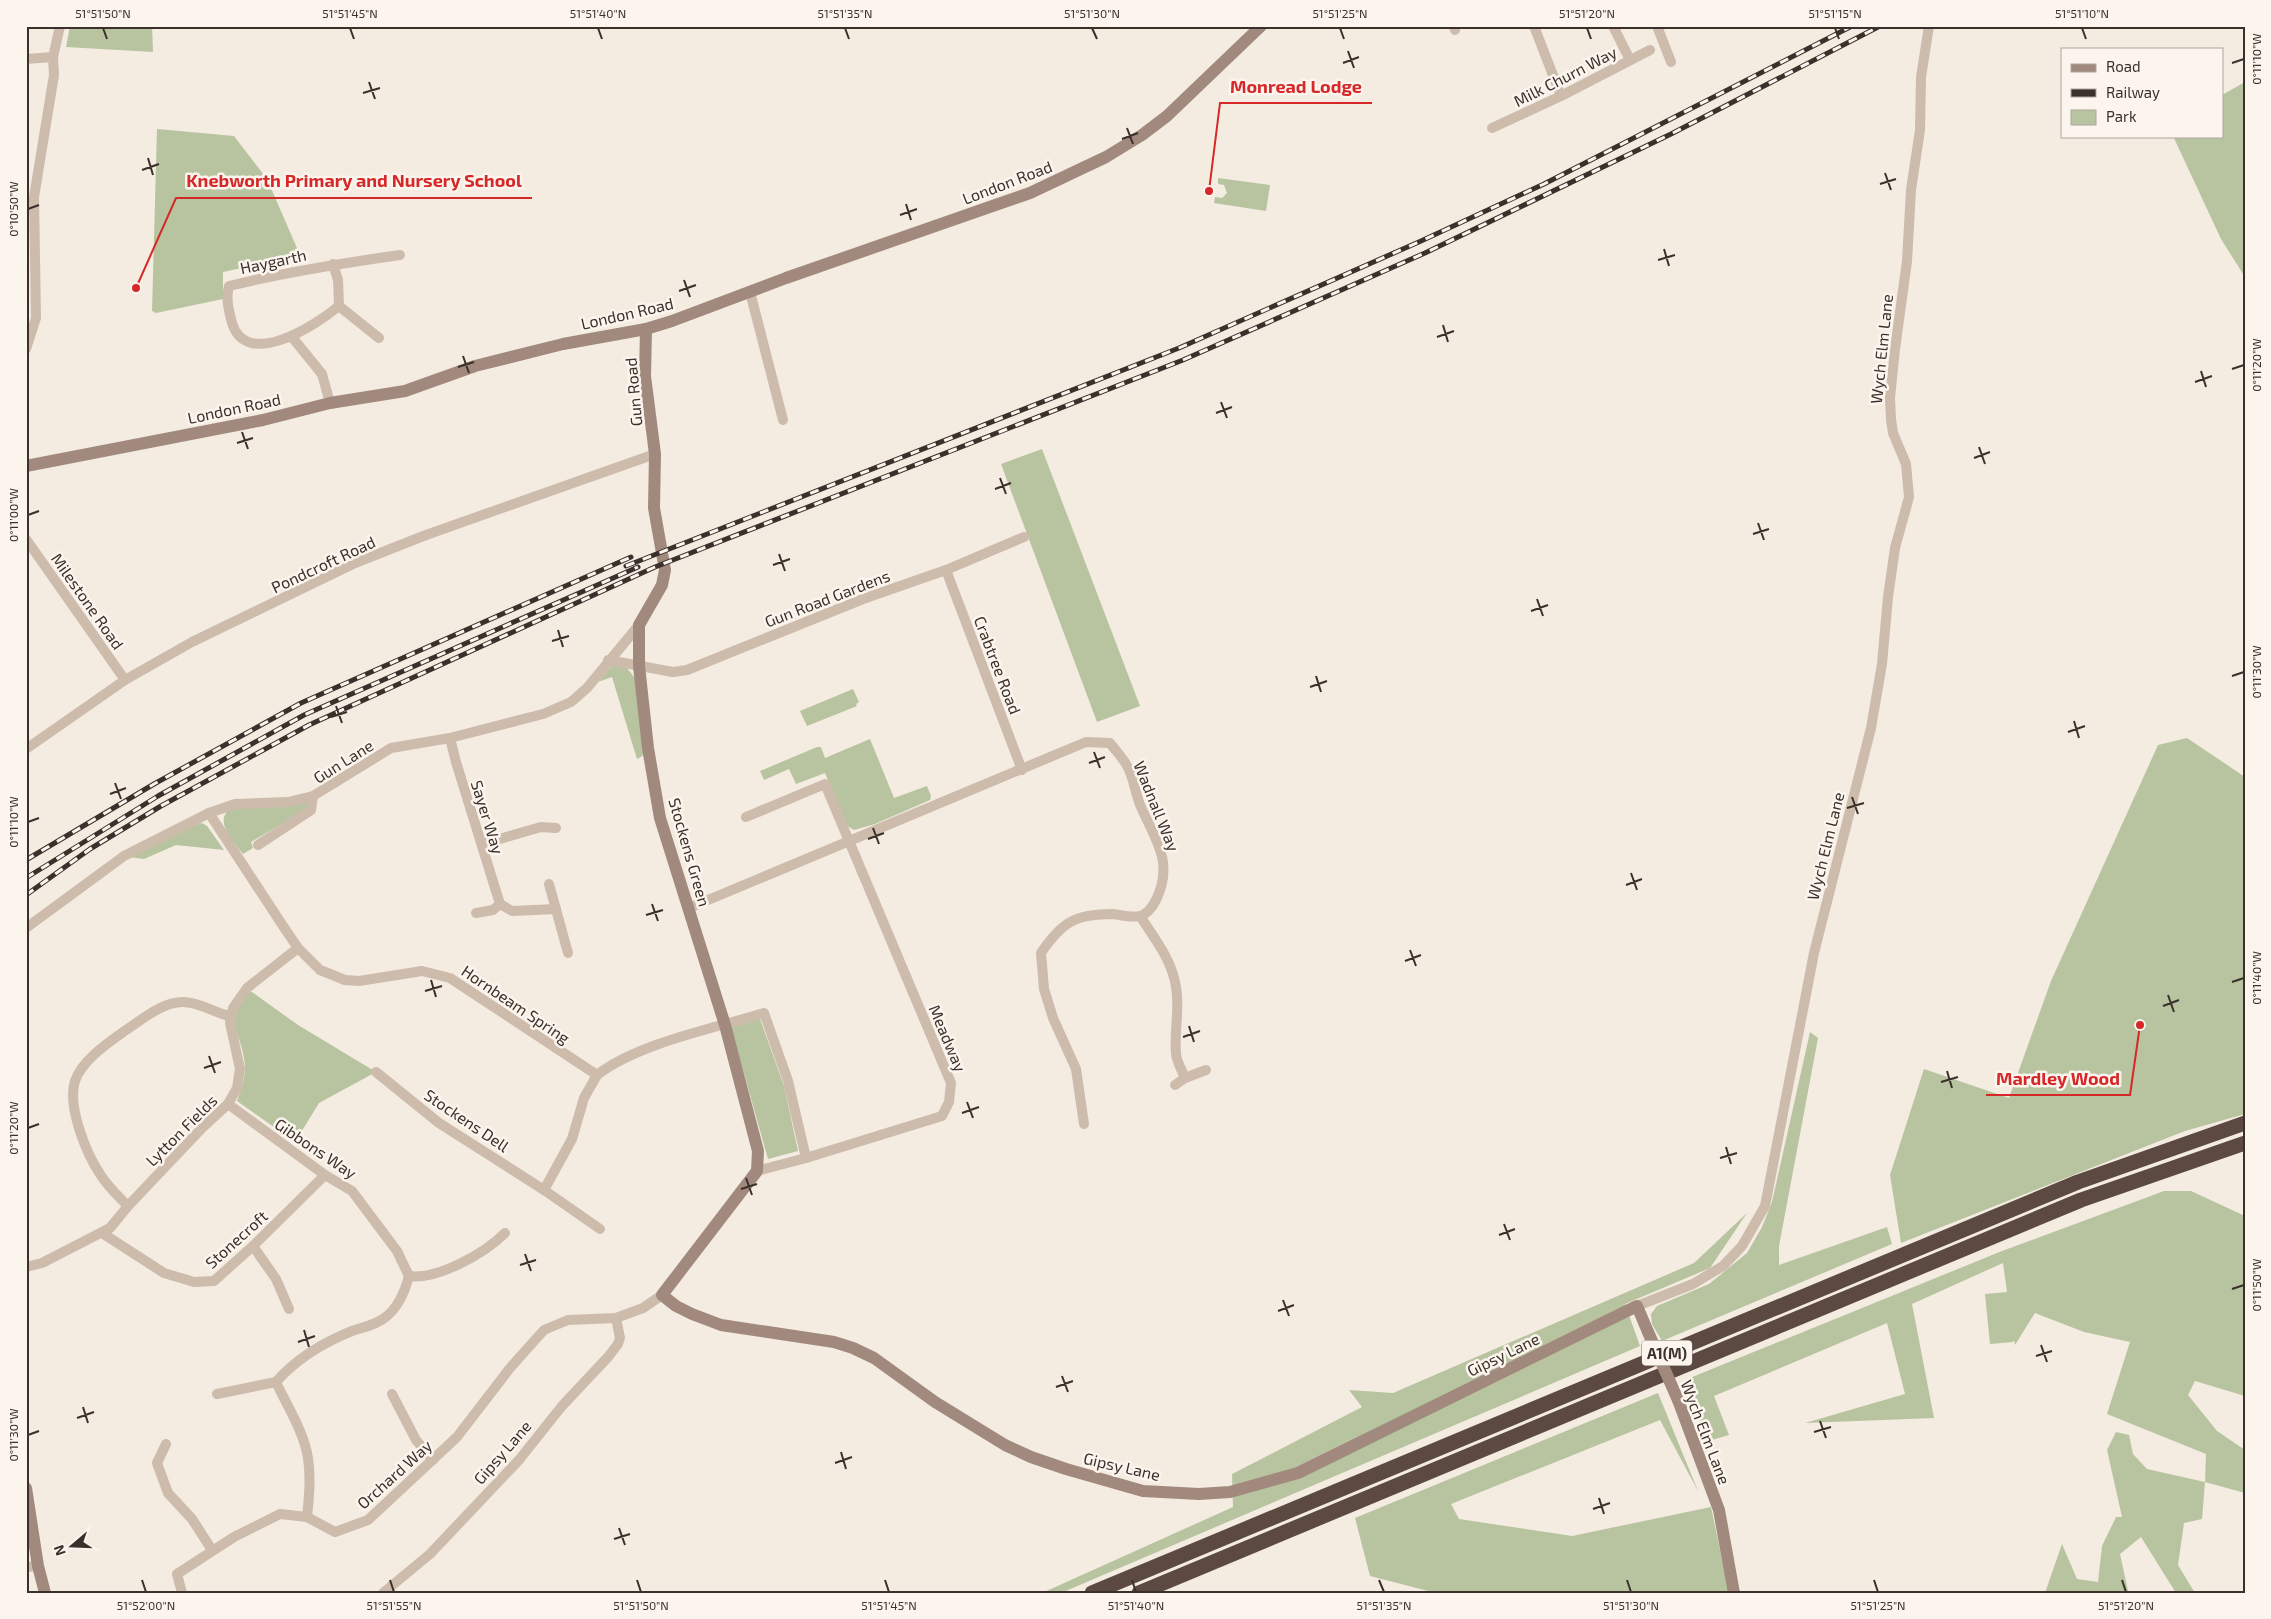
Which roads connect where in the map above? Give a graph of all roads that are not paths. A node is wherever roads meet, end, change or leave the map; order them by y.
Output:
1 (60, 26) edge
2 (1261, 26) edge
3 (1534, 26) edge
4 (1613, 26) edge
5 (1657, 26) edge
6 (1929, 26) edge
7 (1650, 50) dead end
8 (53, 57) junction
9 (26, 59) edge
10 (1630, 60) junction
11 (1672, 62) dead end
12 (1561, 96) junction
13 (1492, 128) dead end
14 (400, 255) dead end
15 (333, 264) junction
16 (750, 292) junction
17 (339, 306) junction
18 (646, 328) junction
19 (292, 337) junction
20 (379, 338) dead end
21 (26, 349) edge
22 (330, 403) junction
23 (782, 420) dead end
24 (655, 454) junction
25 (26, 466) edge
26 (1024, 538) dead end
27 (26, 539) edge
28 (946, 570) junction
29 (639, 625) junction
30 (608, 660) junction
31 (639, 666) junction
32 (125, 680) junction
33 (450, 738) junction
34 (26, 749) edge
35 (1022, 770) junction
36 (313, 796) junction
37 (209, 813) junction
38 (746, 817) dead end
39 (556, 828) dead end
40 (848, 842) junction
41 (258, 844) dead end
42 (482, 844) junction
43 (549, 884) dead end
44 (500, 904) junction
45 (689, 908) junction
46 (556, 909) junction
47 (476, 913) dead end
48 (1140, 916) junction
49 (26, 928) edge
50 (298, 948) junction
51 (568, 953) dead end
52 (230, 1016) junction
53 (725, 1025) junction
54 (1206, 1070) dead end
55 (376, 1072) dead end
56 (597, 1075) junction
57 (1185, 1078) junction
58 (1175, 1085) dead end
59 (228, 1104) junction
60 (2245, 1123) edge
61 (1084, 1124) dead end
62 (2245, 1143) edge
63 (806, 1158) junction
64 (757, 1170) junction
65 (325, 1176) junction
66 (544, 1190) junction
67 (128, 1206) junction
68 (600, 1229) dead end
69 (102, 1233) junction
70 (505, 1233) dead end
71 (253, 1246) junction
72 (26, 1266) edge
73 (409, 1276) junction
74 (662, 1294) junction
75 (1637, 1306) junction
76 (289, 1308) dead end
77 (616, 1318) junction
78 (276, 1382) junction
79 (217, 1394) dead end
80 (392, 1394) dead end
81 (166, 1444) dead end
82 (433, 1460) junction
83 (26, 1488) edge
84 (307, 1517) junction
85 (212, 1550) junction
86 (32, 1567) edge
87 (45, 1593) edge
88 (182, 1593) edge
89 (384, 1593) edge
90 (1092, 1593) edge
91 (1139, 1593) edge
92 (1734, 1593) edge

1 - 8 street
2 - 16 street, London Road
3 - 12 street
4 - 10 street
5 - 11 street
6 - 75 street, Wych Elm Lane
7 - 10 street, Milk Churn Way
8 - 9 street
8 - 21 street
10 - 12 street, Milk Churn Way
12 - 13 street, Milk Churn Way
14 - 15 street
15 - 17 street
15 - 19 street, Haygarth
16 - 18 street, London Road
16 - 23 street
17 - 19 street, Haygarth
17 - 20 street
18 - 22 street, London Road
18 - 24 street, Gun Road
19 - 22 street
22 - 25 street, London Road
24 - 29 street, Gun Road
24 - 32 street, Pondcroft Road
26 - 28 street, Gun Road Gardens
27 - 32 street, Milestone Road
28 - 31 street, Gun Road Gardens
28 - 35 street, Crabtree Road
29 - 30 street, Gun Lane
29 - 31 street, Stockens Green
30 - 31 street, Gun Road Gardens
30 - 33 street, Gun Lane
31 - 45 street, Stockens Green
32 - 34 street, Pondcroft Road
33 - 36 street, Gun Lane
33 - 42 street, Sayer Way
35 - 40 street, Wadnall Way
35 - 48 street, Wadnall Way
36 - 37 street, Gun Lane
36 - 41 street
37 - 49 street, Gun Lane
37 - 50 street, Hornbeam Spring
38 - 40 street, Meadway
39 - 42 street
40 - 45 street, Wadnall Way
40 - 63 street, Meadway
42 - 44 street, Sayer Way
43 - 46 street
44 - 46 street
44 - 47 street
45 - 53 street, Stockens Green
46 - 51 street
48 - 57 street
48 - 61 street
50 - 52 street
50 - 56 street, Hornbeam Spring
52 - 59 street, Lytton Fields
52 - 67 street
53 - 56 street
53 - 63 street
53 - 64 street, Stockens Green
54 - 57 street
55 - 66 street, Stockens Dell
56 - 66 street
57 - 58 street
59 - 65 street, Gibbons Way
59 - 67 street, Lytton Fields
60 - 90 highway, A1(M)
62 - 91 highway, A1(M)
63 - 64 street, Meadway
64 - 74 street
65 - 71 street, Stonecroft
65 - 73 street, Gibbons Way
66 - 68 street, Stockens Dell
67 - 69 street, Lytton Fields
69 - 71 street, Stonecroft
69 - 72 street, Lytton Fields
70 - 73 street
71 - 76 street
73 - 78 street
74 - 75 street, Gipsy Lane
74 - 77 street, Orchard Way
75 - 92 street, Wych Elm Lane, bridge
77 - 82 street, Orchard Way
77 - 89 street, Gipsy Lane
78 - 79 street
78 - 84 street
80 - 82 street
81 - 85 street
82 - 84 street, Orchard Way
83 - 86 street
84 - 85 street, Orchard Way
85 - 88 street, Orchard Way
86 - 87 street

